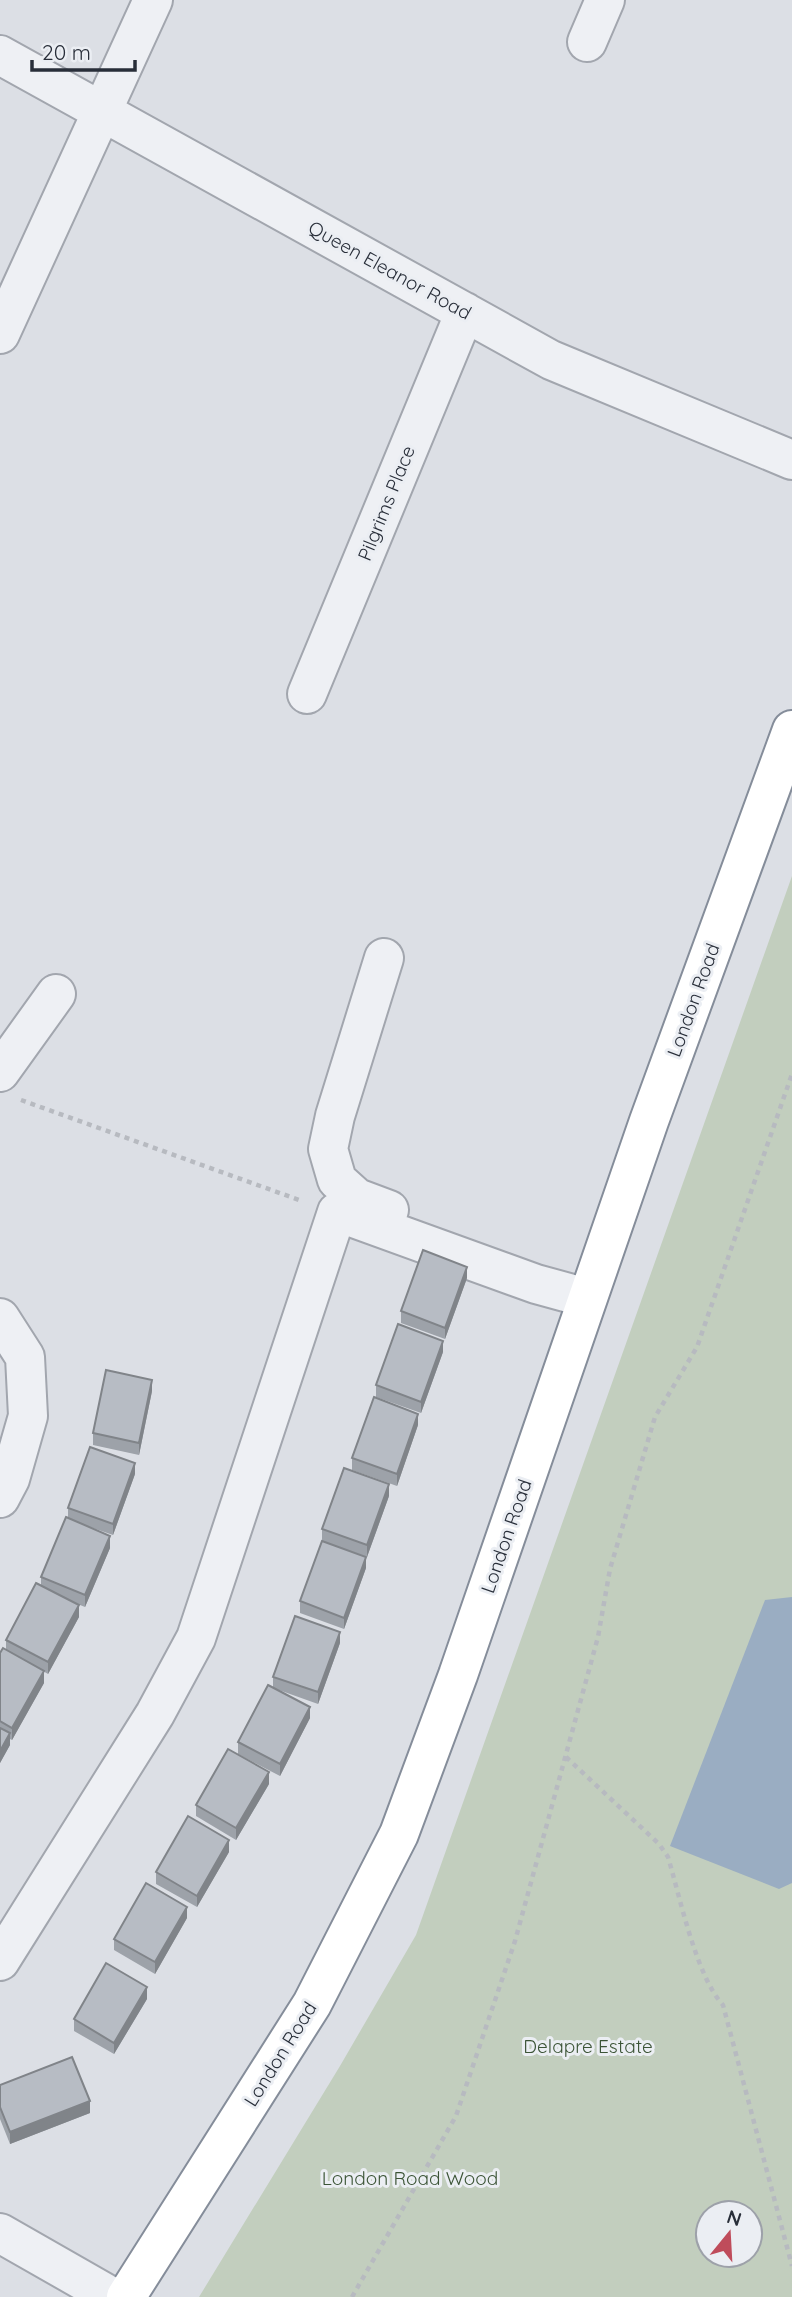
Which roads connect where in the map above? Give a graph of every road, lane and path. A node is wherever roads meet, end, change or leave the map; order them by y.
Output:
1 (153, 0) edge
2 (605, 0) edge
3 (587, 42) dead end
4 (0, 55) edge
5 (102, 111) junction
6 (465, 312) junction
7 (0, 334) edge
8 (792, 460) edge
9 (307, 694) dead end
10 (792, 730) edge
11 (384, 958) dead end
12 (56, 994) dead end
13 (792, 1074) edge
14 (6, 1084) edge
15 (337, 1212) junction
16 (536, 1284) junction
17 (587, 1298) junction
18 (0, 1318) edge
19 (0, 1498) edge
20 (566, 1757) junction
21 (0, 1961) edge
22 (0, 2233) edge
23 (792, 2266) edge
24 (113, 2297) edge
25 (126, 2297) edge
26 (352, 2297) edge

1 - 5 street
2 - 3 street
4 - 5 street, Queen Eleanor Road
5 - 6 street, Queen Eleanor Road
5 - 7 street
6 - 8 street, Queen Eleanor Road
6 - 9 street, Pilgrims Place
10 - 17 highway, London Road
11 - 16 street
12 - 14 street
13 - 20 path
14 - 15 path
15 - 16 street
15 - 21 street
16 - 17 street
17 - 25 highway, London Road
18 - 19 street
20 - 23 path
20 - 26 path
22 - 24 street

